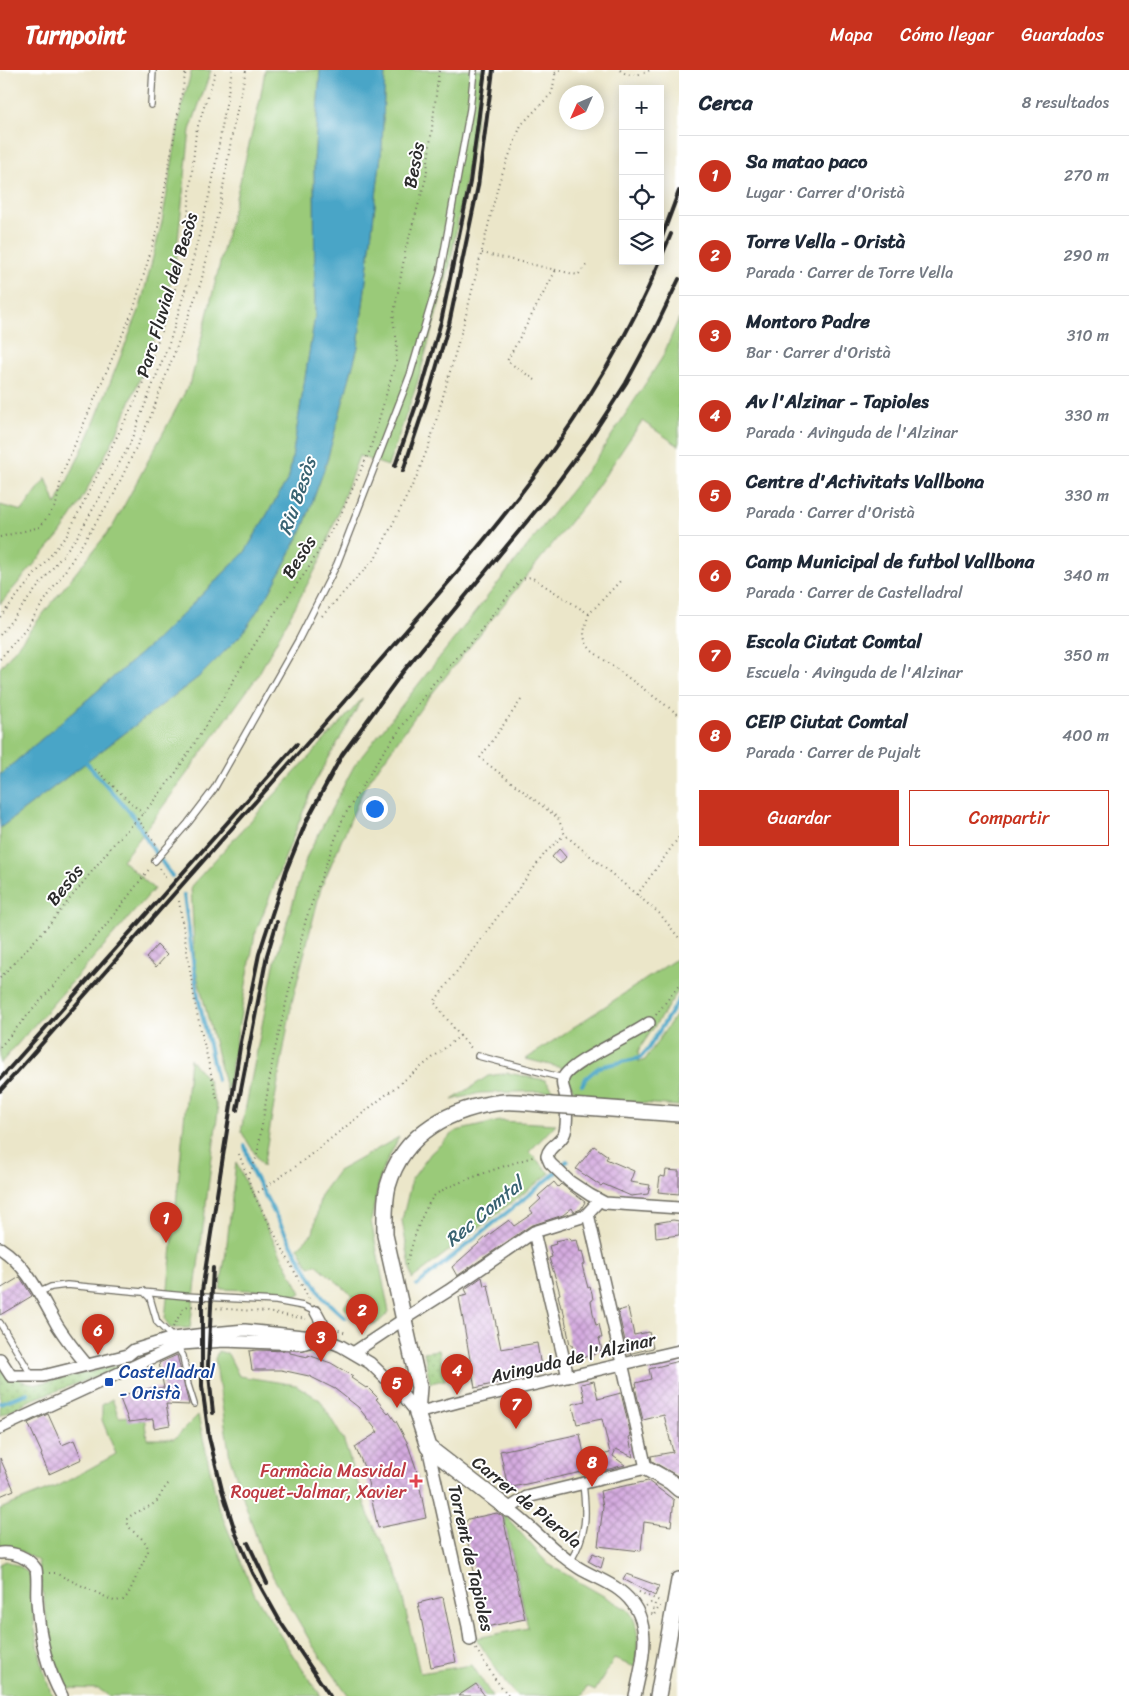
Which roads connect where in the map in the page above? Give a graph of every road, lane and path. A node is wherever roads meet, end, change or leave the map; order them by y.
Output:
1 (153, 70) edge
2 (186, 70) edge
3 (216, 70) edge
4 (232, 70) edge
5 (246, 70) edge
6 (439, 70) edge
7 (474, 70) edge
8 (560, 70) edge
9 (620, 70) edge
10 (650, 70) edge
11 (556, 71) edge
12 (151, 105) dead end
13 (482, 253) junction
14 (587, 264) dead end
15 (556, 270) junction
16 (535, 380) dead end
17 (0, 538) edge
18 (622, 578) dead end
19 (589, 614) junction
20 (0, 617) edge
21 (319, 619) dead end
22 (0, 635) edge
23 (0, 659) edge
24 (521, 700) dead end
25 (679, 715) edge
26 (95, 769) dead end
27 (144, 814) junction
28 (138, 820) junction
29 (564, 835) junction
30 (679, 836) edge
31 (155, 844) dead end
32 (156, 861) junction
33 (166, 879) dead end
34 (637, 895) junction
35 (179, 901) dead end
36 (679, 938) edge
37 (0, 978) edge
38 (679, 985) edge
39 (649, 1023) joint
40 (460, 1036) junction
41 (0, 1047) edge
42 (478, 1056) joint
43 (563, 1078) junction
44 (217, 1099) dead end
45 (679, 1114) edge
46 (547, 1153) junction
47 (239, 1154) dead end
48 (248, 1178) junction
49 (254, 1195) junction
50 (599, 1201) junction
51 (679, 1208) edge
52 (588, 1214) junction
53 (534, 1232) junction
54 (0, 1248) edge
55 (404, 1270) dead end
56 (141, 1290) junction
57 (40, 1292) junction
58 (316, 1312) junction
59 (404, 1319) junction
60 (0, 1323) edge
61 (322, 1323) junction
62 (346, 1333) dead end
63 (174, 1338) junction
64 (322, 1338) junction
65 (679, 1352) edge
66 (353, 1353) junction
67 (128, 1355) junction
68 (0, 1358) edge
69 (147, 1360) junction
70 (87, 1365) junction
71 (622, 1365) junction
72 (32, 1376) junction
73 (568, 1377) junction
74 (194, 1404) dead end
75 (417, 1413) junction
76 (0, 1428) edge
77 (428, 1446) junction
78 (646, 1468) junction
79 (171, 1482) dead end
80 (583, 1484) junction
81 (679, 1489) edge
82 (508, 1509) junction
83 (0, 1554) edge
84 (570, 1562) junction
85 (37, 1575) junction
86 (679, 1580) edge
87 (632, 1590) dead end
88 (668, 1605) dead end
89 (645, 1607) dead end
90 (662, 1607) dead end
91 (470, 1640) joint
92 (62, 1696) edge
93 (509, 1696) edge
94 (635, 1696) edge
95 (658, 1696) edge

1 - 12 lane
2 - 17 path
3 - 20 path, Parc Fluvial del Besòs
4 - 22 path, Parc Fluvial del Besòs
5 - 23 path
6 - 27 path, Besòs
7 - 32 lane
8 - 11 path
9 - 10 path
11 - 13 path
13 - 15 path
13 - 21 path
14 - 15 path
15 - 16 path
18 - 19 path
19 - 25 path
19 - 48 path
24 - 29 path
26 - 27 path
27 - 28 path, Besòs
28 - 31 path
28 - 37 path, Besòs
29 - 34 path
29 - 40 path
30 - 34 path
32 - 33 path
32 - 41 path
34 - 36 path
35 - 44 path
38 - 39 path
39 - 43 street
40 - 42 path
40 - 49 path
42 - 43 lane
43 - 46 street
45 - 59 street, bridge
46 - 50 street
46 - 55 path
47 - 48 path
48 - 49 path
49 - 58 path
50 - 51 street
50 - 52 street
52 - 53 street
52 - 71 street
53 - 59 street
53 - 73 street
54 - 57 street
56 - 57 lane
56 - 58 lane
56 - 63 lane
57 - 70 street
58 - 61 street
59 - 66 street
59 - 75 street
60 - 72 lane
61 - 62 path
61 - 63 path
61 - 64 street
63 - 64 street
63 - 67 street
63 - 69 street
63 - 74 lane
64 - 66 street
65 - 71 street, Avinguda de l'Alzinar
66 - 75 street
67 - 69 street
67 - 70 street
68 - 72 street
69 - 76 street
70 - 72 street
71 - 73 street, Avinguda de l'Alzinar
71 - 78 street
73 - 75 street, Avinguda de l'Alzinar
75 - 77 street
77 - 82 street, Carrer de Pierola
77 - 91 street, Torrent de Tapioles
78 - 80 street
78 - 81 street
79 - 85 path
80 - 82 street
80 - 84 lane
82 - 84 street, Carrer de Pierola
83 - 85 street
84 - 94 street, Carrer de Pierola
85 - 92 street
86 - 95 street
87 - 88 path
89 - 90 path
91 - 93 path, Torrent de Tapioles

